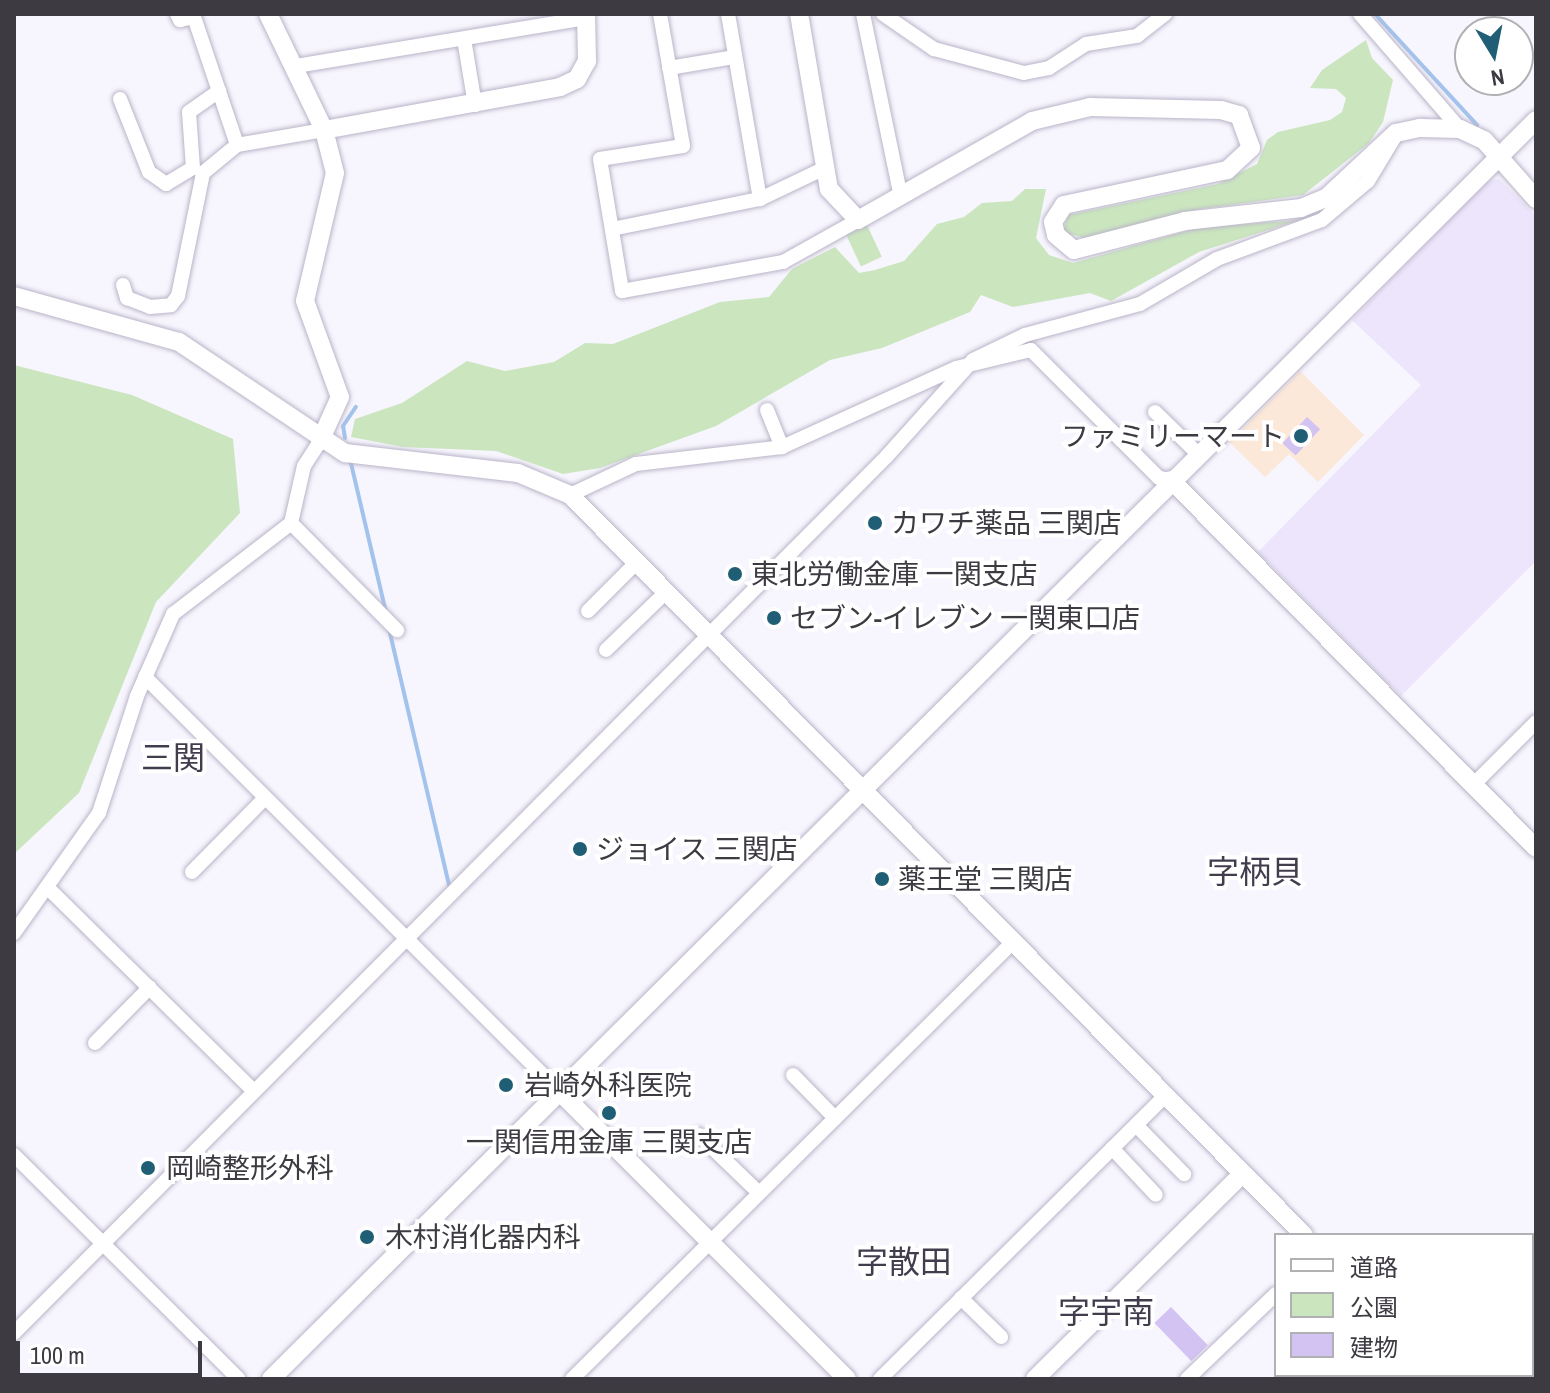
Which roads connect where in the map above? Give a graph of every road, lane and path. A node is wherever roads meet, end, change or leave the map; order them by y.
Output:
1 (177, 14) edge
2 (268, 14) edge
3 (660, 14) edge
4 (728, 14) edge
5 (799, 14) edge
6 (863, 14) edge
7 (883, 14) edge
8 (1165, 14) edge
9 (1360, 14) edge
10 (194, 16) edge
11 (586, 16) edge
12 (464, 39) junction
13 (735, 57) junction
14 (296, 66) junction
15 (669, 68) junction
16 (219, 91) junction
17 (120, 99) dead end
18 (475, 105) junction
19 (1536, 120) edge
20 (1460, 129) junction
21 (324, 130) junction
22 (1396, 133) junction
23 (237, 145) junction
24 (1497, 156) junction
25 (825, 168) junction
26 (901, 197) junction
27 (760, 199) junction
28 (1536, 199) edge
29 (858, 220) junction
30 (612, 229) junction
31 (123, 285) dead end
32 (14, 296) edge
33 (965, 369) junction
34 (767, 410) dead end
35 (1155, 412) dead end
36 (320, 441) junction
37 (782, 447) junction
38 (1197, 453) junction
39 (1171, 480) junction
40 (570, 495) junction
41 (291, 523) junction
42 (638, 561) junction
43 (667, 591) junction
44 (588, 611) dead end
45 (397, 630) dead end
46 (708, 634) junction
47 (606, 650) dead end
48 (145, 677) junction
49 (1536, 722) edge
50 (1473, 785) junction
51 (861, 791) junction
52 (265, 798) junction
53 (1536, 848) edge
54 (192, 872) dead end
55 (48, 888) junction
56 (14, 933) edge
57 (407, 939) junction
58 (1012, 943) junction
59 (150, 987) junction
60 (95, 1043) dead end
61 (793, 1075) dead end
62 (254, 1091) junction
63 (560, 1092) junction
64 (1165, 1096) junction
65 (835, 1118) junction
66 (1136, 1125) junction
67 (699, 1135) dead end
68 (1112, 1148) junction
69 (14, 1155) edge
70 (1184, 1174) dead end
71 (1242, 1174) junction
72 (759, 1193) junction
73 (1156, 1195) dead end
74 (1302, 1233) edge
75 (709, 1242) junction
76 (102, 1243) junction
77 (1274, 1296) edge
78 (961, 1298) junction
79 (14, 1333) edge
80 (1001, 1337) dead end
81 (239, 1379) edge
82 (271, 1379) edge
83 (572, 1379) edge
84 (847, 1379) edge
85 (880, 1379) edge
86 (1035, 1379) edge
87 (1187, 1379) edge

1 - 10 street
2 - 14 street
3 - 15 street
4 - 13 street
5 - 25 street
6 - 26 street
7 - 8 street
9 - 20 street
10 - 16 street
11 - 12 street
11 - 18 street
12 - 14 street
12 - 18 street
13 - 15 street
13 - 27 street
14 - 21 street
15 - 30 street
16 - 17 street
16 - 23 street
18 - 21 street
19 - 24 street
20 - 22 street
20 - 24 street
21 - 23 street
21 - 36 street
22 - 26 street
22 - 33 street
23 - 31 street
24 - 28 street
24 - 38 street
25 - 27 street
25 - 29 street
26 - 29 street
27 - 30 street
29 - 30 street
32 - 36 street
33 - 37 street
33 - 39 street
33 - 46 street
34 - 37 street
35 - 38 street
36 - 40 street
36 - 41 street
37 - 40 street
38 - 39 street
39 - 50 street
39 - 51 street
40 - 42 street
41 - 45 street
41 - 48 street
42 - 43 street
42 - 44 street
43 - 46 street
43 - 47 street
46 - 51 street
46 - 57 street
48 - 52 street
48 - 55 street
49 - 50 street
50 - 53 street
51 - 58 street
51 - 63 street
52 - 54 street
52 - 57 street
55 - 56 street
55 - 59 street
57 - 62 street
57 - 63 street
58 - 64 street
58 - 65 street
59 - 60 street
59 - 62 street
61 - 65 street
62 - 76 street
63 - 75 street
63 - 82 street
64 - 66 street
64 - 71 street
65 - 72 street
66 - 68 street
66 - 70 street
67 - 72 street
68 - 73 street
68 - 78 street
69 - 76 street
71 - 74 street
71 - 86 street
72 - 75 street
75 - 83 street
75 - 84 street
76 - 79 street
76 - 81 street
77 - 87 street
78 - 80 street
78 - 85 street

